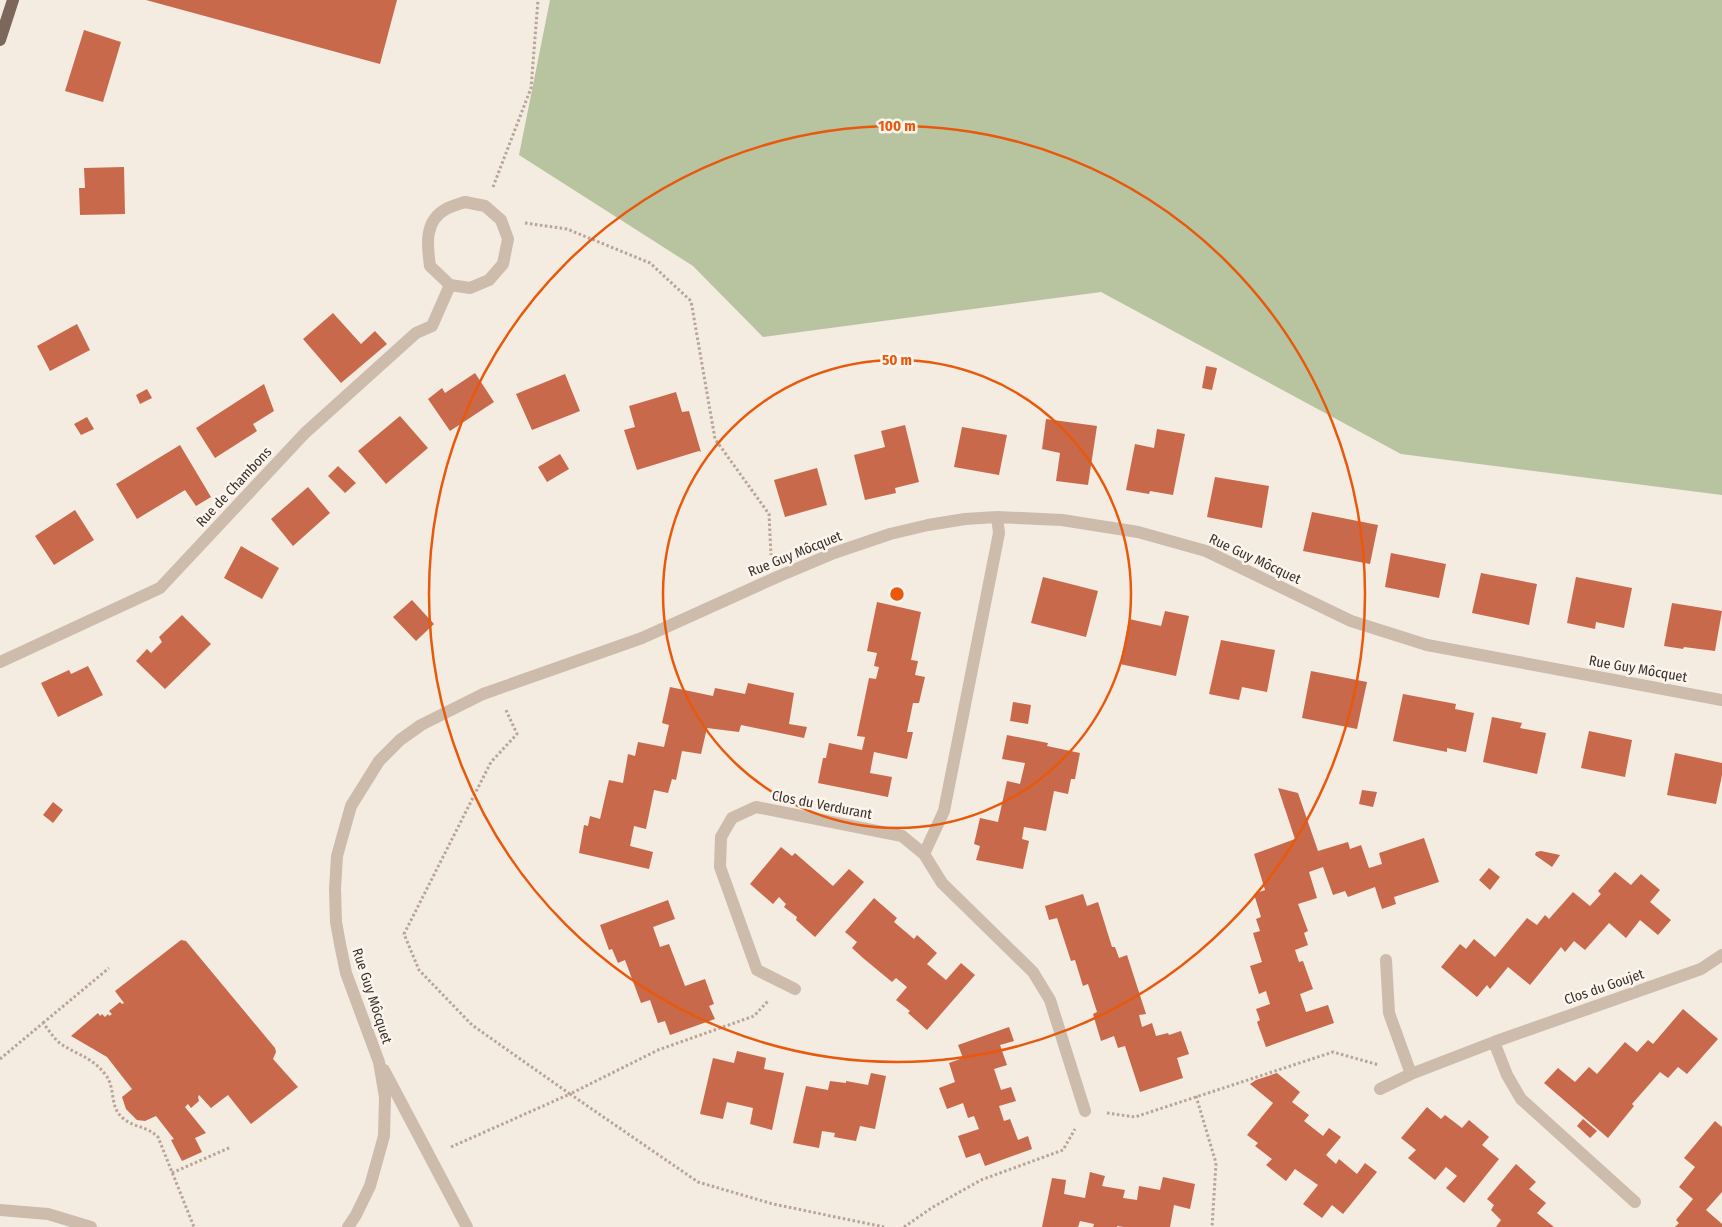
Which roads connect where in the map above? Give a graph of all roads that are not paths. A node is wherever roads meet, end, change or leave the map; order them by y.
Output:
1 (13, 0) edge
2 (0, 40) edge
3 (450, 285) junction
4 (997, 517) junction
5 (0, 662) edge
6 (1722, 700) edge
7 (924, 854) junction
8 (1722, 956) edge
9 (1386, 960) dead end
10 (790, 986) road end
11 (1494, 1042) junction
12 (379, 1062) junction
13 (1411, 1074) junction
14 (1380, 1089) dead end
15 (1085, 1110) road end
16 (1635, 1202) dead end
17 (0, 1210) edge
18 (91, 1227) edge
19 (348, 1227) edge
20 (467, 1227) edge

1 - 2 main road
3 - 3 street
3 - 5 street, Rue de Chambons
4 - 6 street, Rue Guy Môcquet
4 - 7 street
4 - 12 street, Rue Guy Môcquet
7 - 10 street, Clos du Verdurant
7 - 15 street, Clos du Verdurant
8 - 11 street, Clos du Goujet
9 - 13 street
11 - 13 street, Clos du Goujet
11 - 16 street
12 - 19 street, Rue Guy Môcquet
12 - 20 street
13 - 14 street, Clos du Goujet
17 - 18 street

